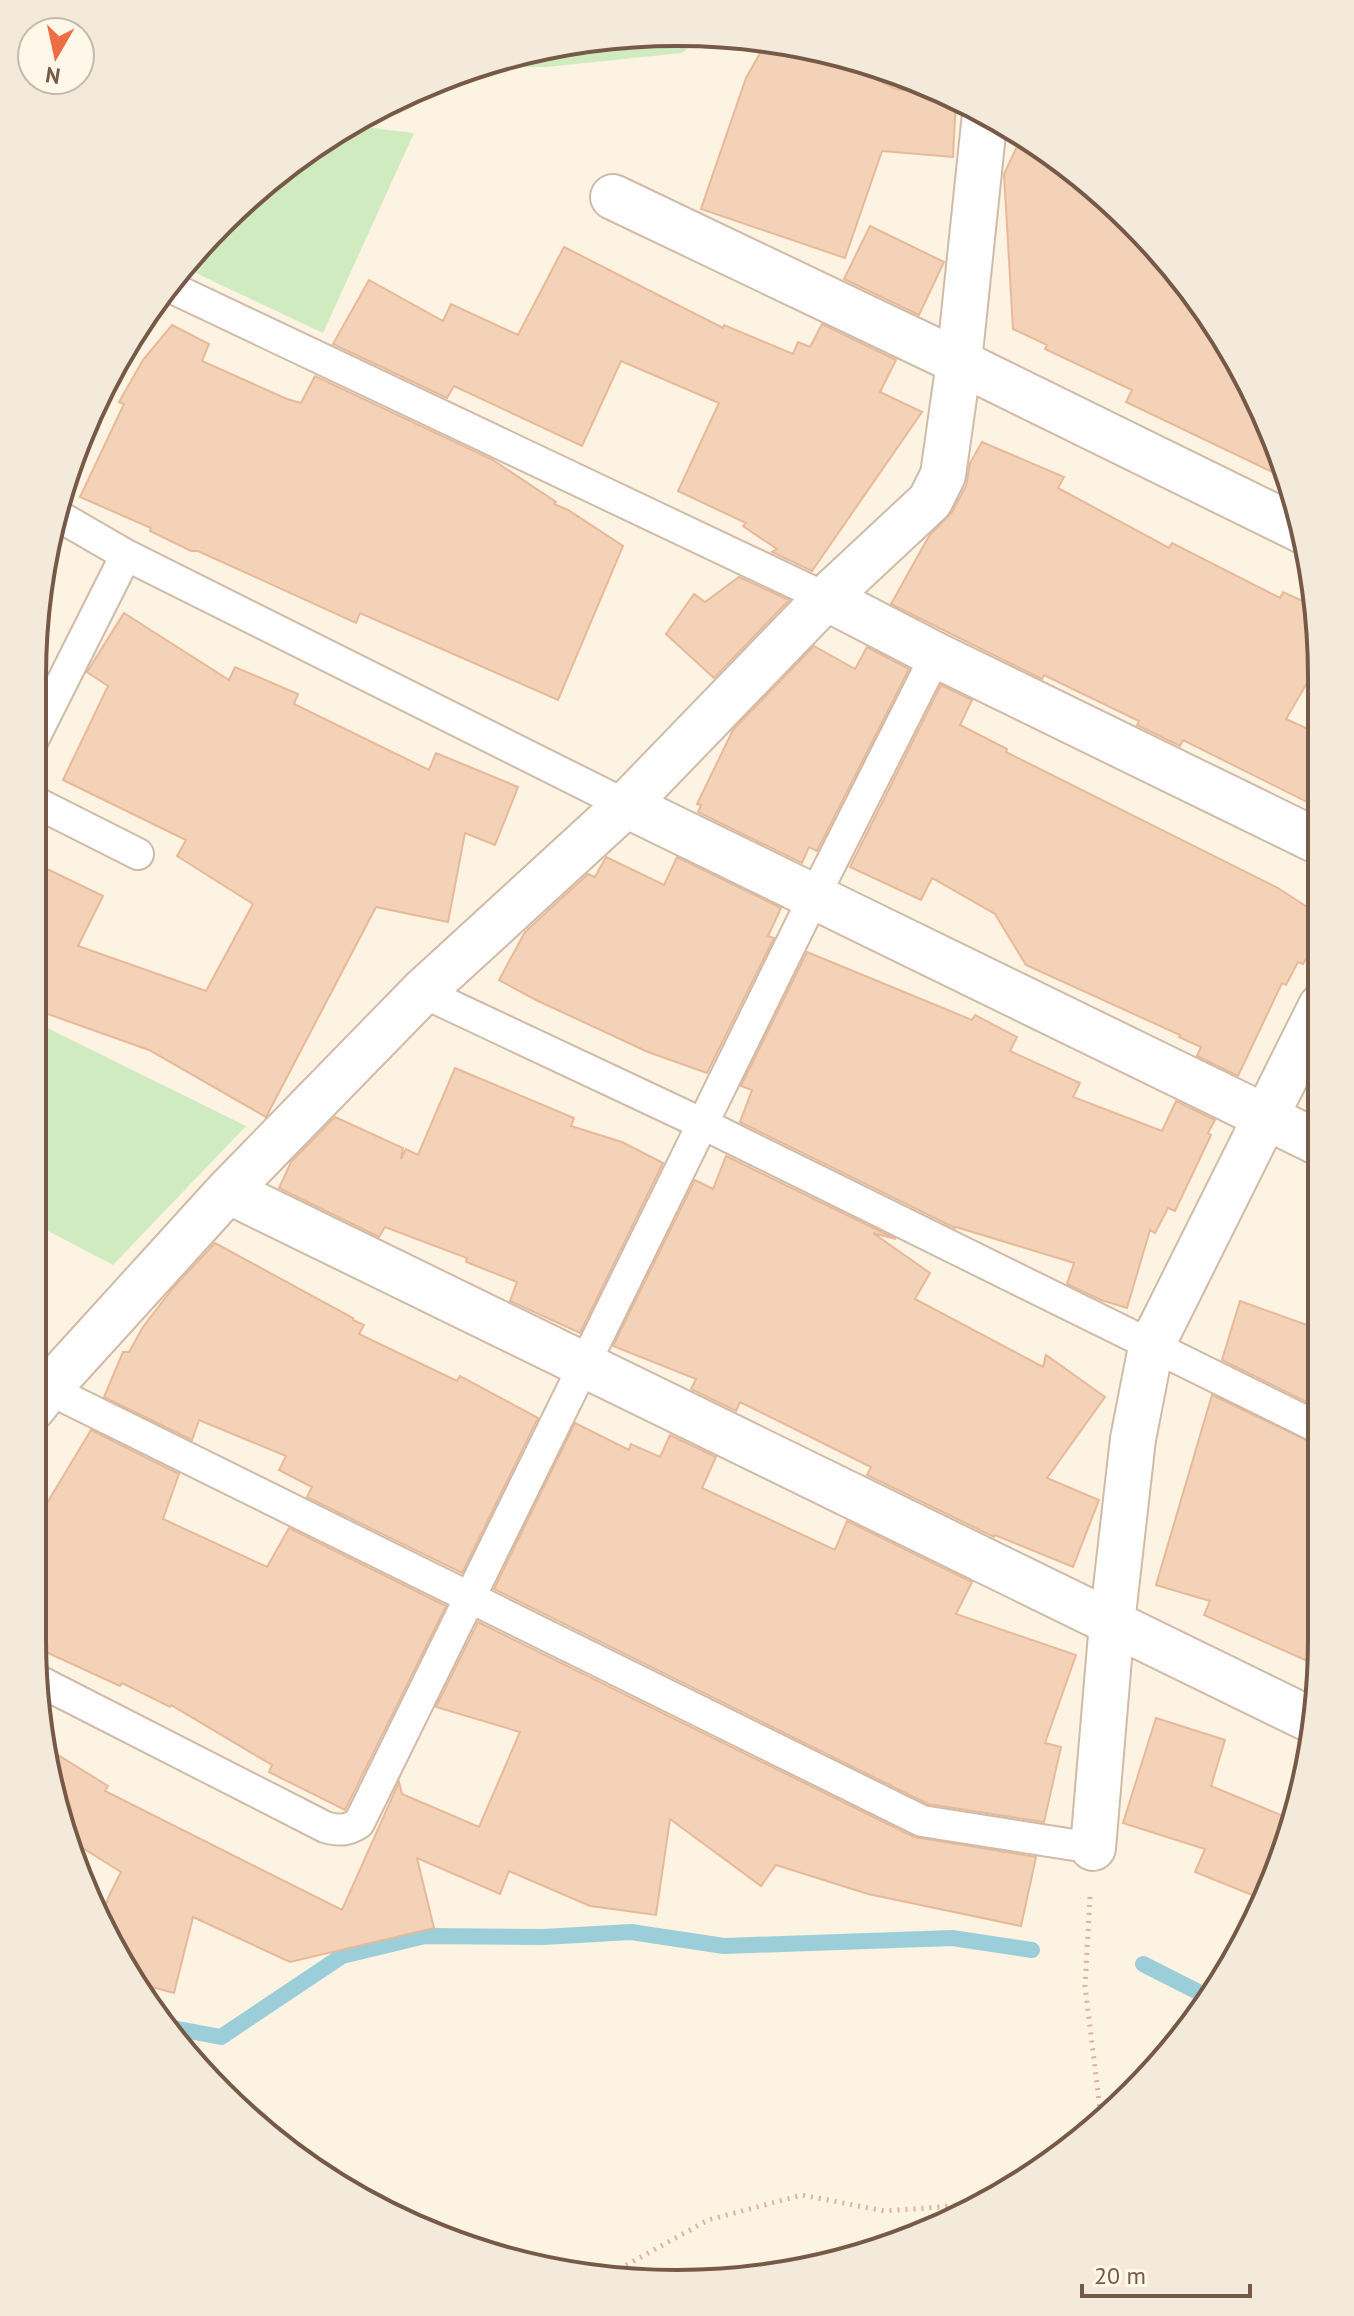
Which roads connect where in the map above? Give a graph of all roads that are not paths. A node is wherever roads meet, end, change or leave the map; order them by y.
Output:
1 (984, 126) edge
2 (613, 197) dead end
3 (178, 291) edge
4 (959, 362) junction
5 (66, 520) edge
6 (1288, 524) edge
7 (126, 555) junction
8 (826, 598) junction
9 (936, 655) junction
10 (46, 714) edge
11 (626, 805) junction
12 (46, 808) edge
13 (1308, 837) edge
14 (138, 854) dead end
15 (814, 897) junction
16 (422, 992) junction
17 (1308, 1031) edge
18 (1264, 1116) junction
19 (703, 1124) junction
20 (1308, 1138) edge
21 (228, 1191) junction
22 (1151, 1347) junction
23 (585, 1364) junction
24 (46, 1392) edge
25 (46, 1402) edge
26 (1308, 1423) edge
27 (471, 1599) junction
28 (1112, 1623) junction
29 (48, 1685) edge
30 (1303, 1716) edge
31 (1093, 1848) joint

1 - 4 street
2 - 4 street
3 - 8 lane
4 - 6 street
4 - 8 street
5 - 7 lane
7 - 10 lane
7 - 11 lane
8 - 9 street
8 - 11 street
9 - 13 street
9 - 15 lane
11 - 15 street
11 - 16 street
12 - 14 lane
15 - 18 street
15 - 19 lane
16 - 19 lane
16 - 21 street
17 - 18 street
18 - 20 street
18 - 22 street
19 - 22 lane
19 - 23 lane
21 - 23 street
21 - 24 street
22 - 26 lane
22 - 28 street
23 - 27 lane
23 - 28 street
25 - 27 lane
27 - 29 lane
27 - 31 lane
28 - 30 street
28 - 31 street

